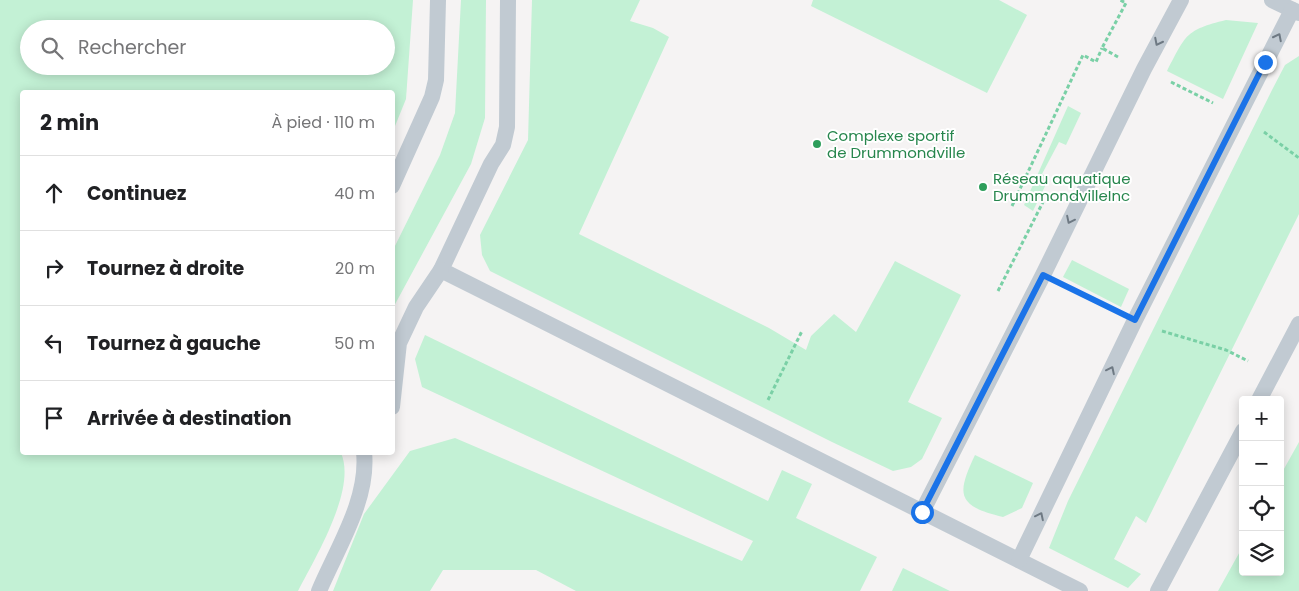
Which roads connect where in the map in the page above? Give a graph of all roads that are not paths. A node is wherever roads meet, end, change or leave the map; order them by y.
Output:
1 (438, 0) edge
2 (508, 0) edge
3 (1181, 0) edge
4 (1272, 0) edge
5 (1295, 11) edge
6 (395, 179) edge
7 (441, 270) junction
8 (1299, 324) edge
9 (395, 383) edge
10 (1261, 396) edge
11 (1239, 439) edge
12 (364, 455) edge
13 (922, 512) junction
14 (1019, 560) junction
15 (319, 591) edge
16 (1080, 591) edge
17 (1158, 591) edge

1 - 6 lane
2 - 7 lane
3 -> 13 lane
4 - 5 lane
14 -> 5 lane
7 - 9 lane
7 - 13 lane
8 - 10 lane
11 - 17 lane
12 - 15 lane
13 - 14 lane
14 - 16 lane

